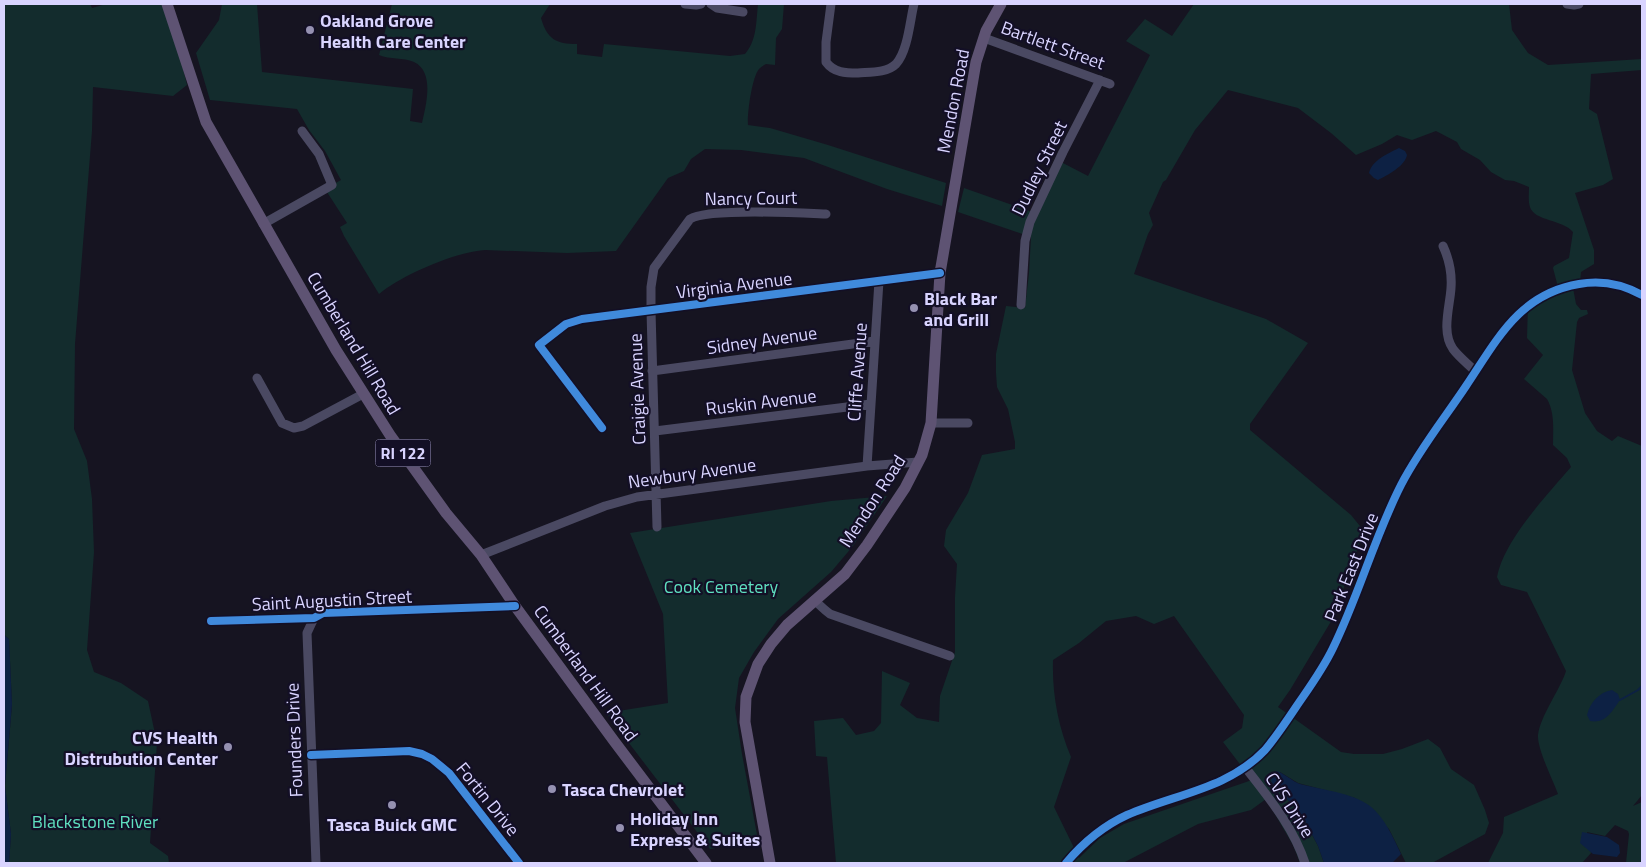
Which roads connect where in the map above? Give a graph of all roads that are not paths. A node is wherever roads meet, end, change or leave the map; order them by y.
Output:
1 (167, 4) edge
2 (686, 4) edge
3 (701, 4) edge
4 (711, 4) edge
5 (831, 4) edge
6 (914, 4) edge
7 (1000, 4) edge
8 (1568, 4) edge
9 (1580, 4) edge
10 (743, 12) dead end
11 (984, 38) junction
12 (1100, 80) junction
13 (1110, 84) dead end
14 (302, 131) dead end
15 (826, 214) dead end
16 (263, 224) junction
17 (1443, 246) dead end
18 (940, 273) junction
19 (879, 281) junction
20 (1642, 295) edge
21 (1021, 305) dead end
22 (651, 310) junction
23 (875, 341) junction
24 (652, 371) junction
25 (1476, 371) junction
26 (258, 378) dead end
27 (363, 394) junction
28 (871, 404) junction
29 (931, 423) junction
30 (968, 424) dead end
31 (602, 428) dead end
32 (655, 431) junction
33 (918, 462) junction
34 (867, 466) junction
35 (657, 493) junction
36 (657, 527) dead end
37 (481, 555) junction
38 (814, 600) junction
39 (515, 606) junction
40 (314, 618) junction
41 (211, 621) dead end
42 (950, 656) dead end
43 (311, 755) junction
44 (1245, 767) junction
45 (316, 863) edge
46 (519, 863) edge
47 (706, 863) edge
48 (770, 863) edge
49 (1066, 863) edge
50 (1305, 863) edge

1 - 16 main road, Cumberland Hill Road / RI 122
2 - 3 street
4 - 10 street
5 - 6 street
7 - 11 main road, Mendon Road
8 - 9 street
11 - 12 street, Bartlett Street
11 - 18 main road, Mendon Road
12 - 13 street, Bartlett Street
12 - 21 street, Dudley Street
14 - 16 street
15 - 22 street, Nancy Court
16 - 27 main road, Cumberland Hill Road / RI 122
17 - 25 street
18 - 19 street, Virginia Avenue
18 - 29 main road, Mendon Road
19 - 22 street, Virginia Avenue
19 - 23 street, Cliffe Avenue
20 - 25 street, Park East Drive
22 - 24 street, Craigie Avenue
22 - 31 street, Virginia Avenue
23 - 24 street, Sidney Avenue
23 - 28 street, Cliffe Avenue
24 - 32 street, Craigie Avenue
25 - 44 street, Park East Drive
26 - 27 street
27 - 37 main road, Cumberland Hill Road / RI 122
28 - 32 street, Ruskin Avenue
28 - 34 street, Cliffe Avenue
29 - 30 street
29 - 33 main road, Mendon Road
32 - 35 street, Craigie Avenue
33 - 34 street, Newbury Avenue
33 - 38 main road, Mendon Road
34 - 35 street, Newbury Avenue
35 - 36 street, Craigie Avenue
35 - 37 street, Newbury Avenue
37 - 39 main road, Cumberland Hill Road / RI 122
38 - 42 street
38 - 48 main road, Mendon Road
39 - 40 street, Saint Augustin Street
39 - 47 main road, Cumberland Hill Road / RI 122
40 - 41 street, Saint Augustin Street
40 - 43 street, Founders Drive
43 - 45 street, Founders Drive
43 - 46 street, Fortin Drive
44 - 49 street, Park East Drive
44 - 50 street, CVS Drive

